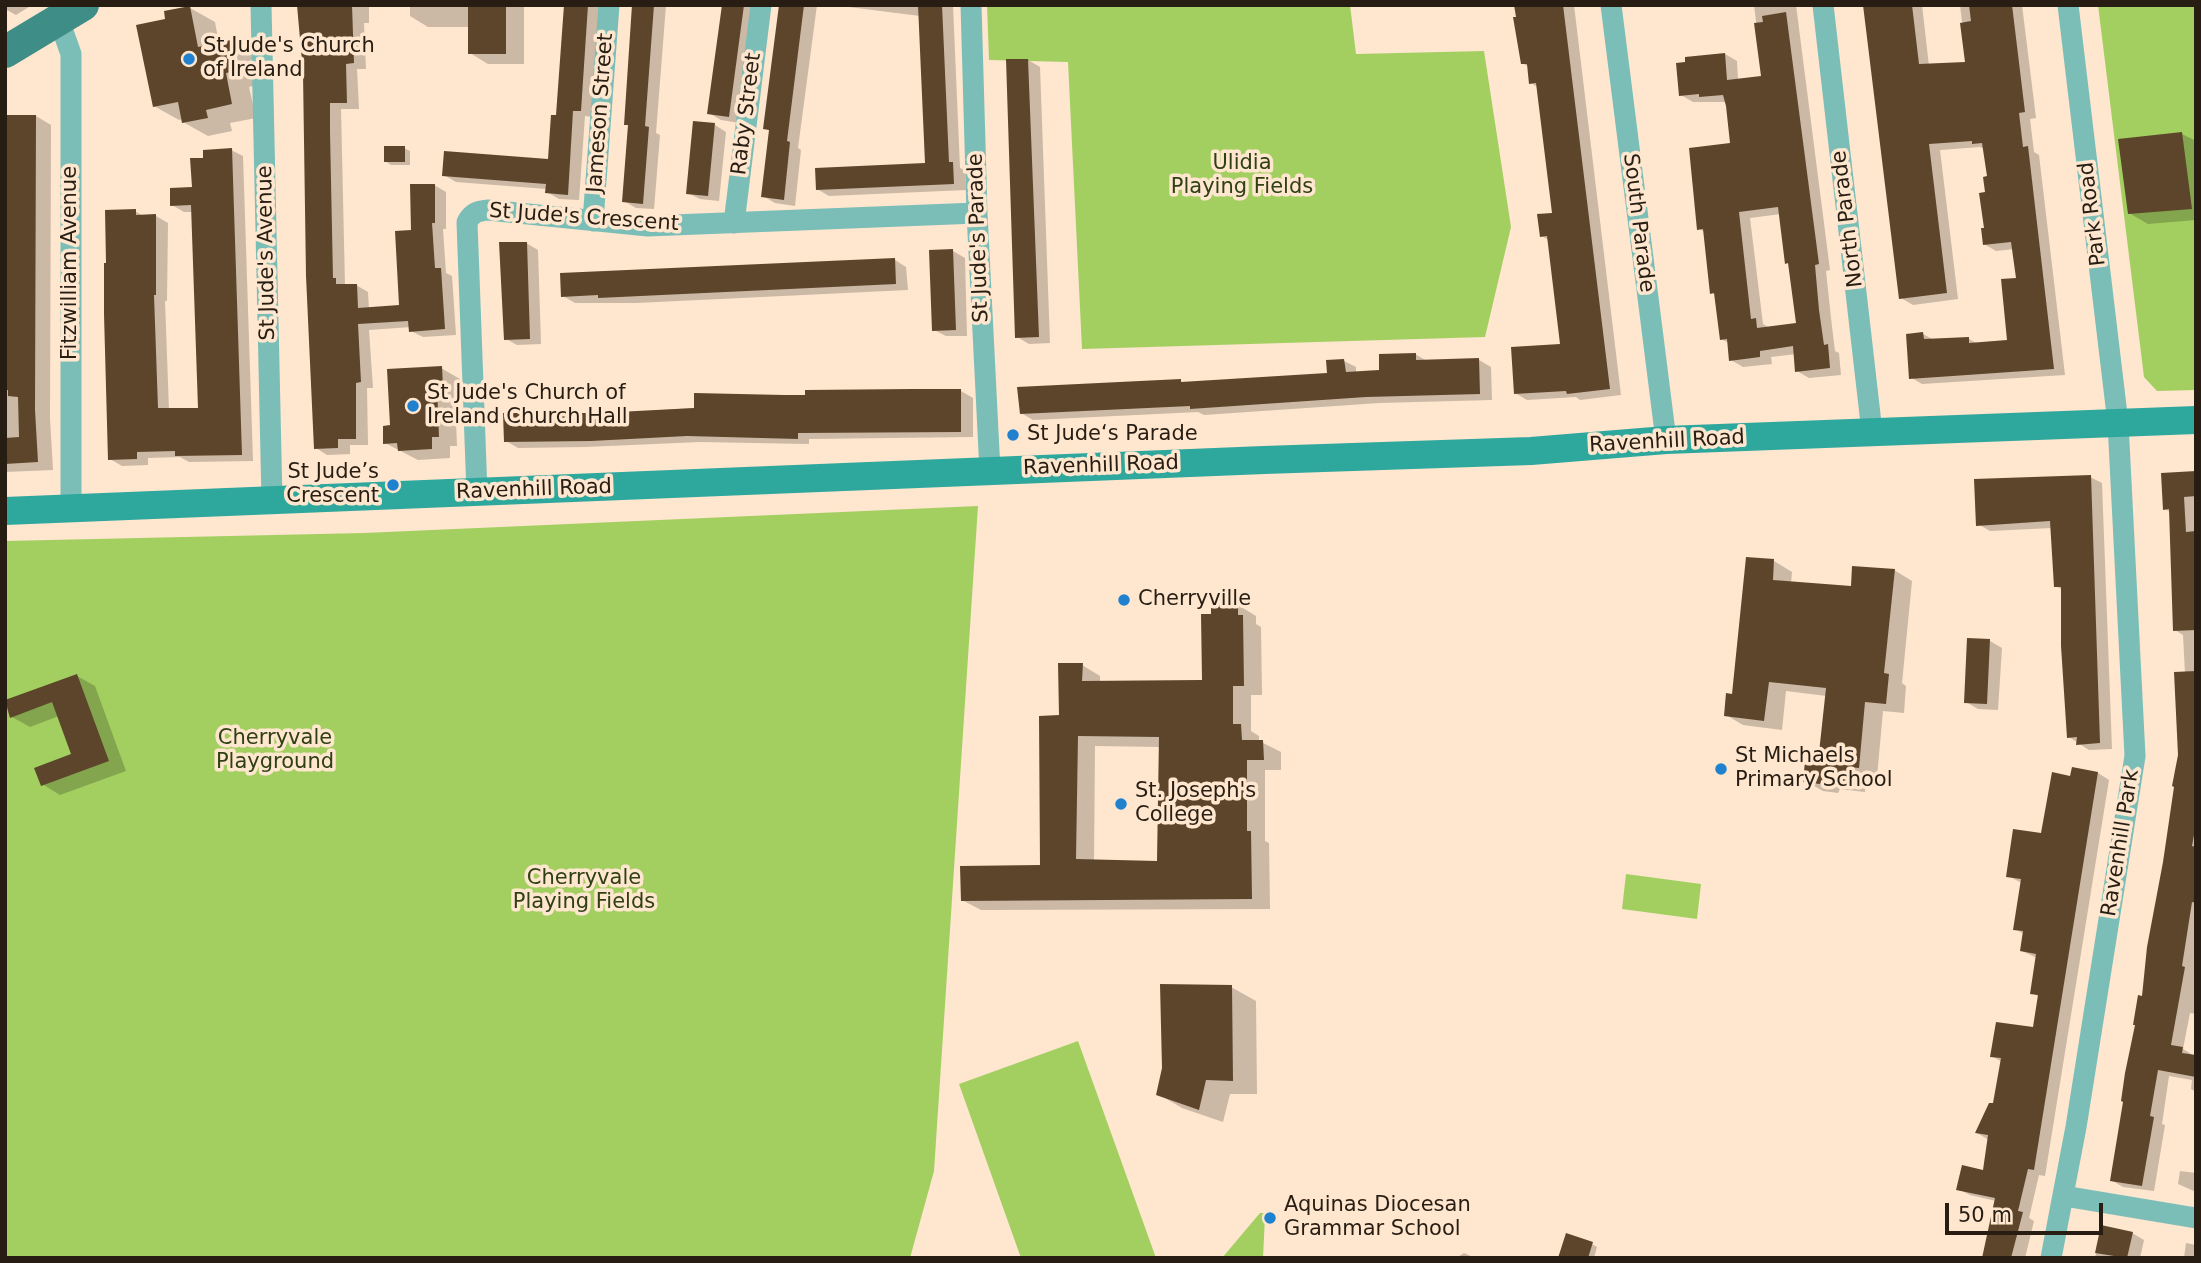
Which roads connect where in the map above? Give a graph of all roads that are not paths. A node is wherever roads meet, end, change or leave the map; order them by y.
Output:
1 (261, 5) edge
2 (609, 5) edge
3 (761, 5) edge
4 (971, 5) edge
5 (1611, 5) edge
6 (1823, 5) edge
7 (2068, 5) edge
8 (71, 13) edge
9 (5, 52) edge
10 (977, 213) junction
11 (593, 220) junction
12 (734, 223) junction
13 (2196, 420) edge
14 (2118, 423) junction
15 (1872, 432) junction
16 (1666, 440) junction
17 (990, 471) junction
18 (477, 493) junction
19 (272, 501) junction
20 (71, 509) junction
21 (5, 511) edge
22 (2064, 1196) junction
23 (2196, 1218) edge
24 (2051, 1258) edge

1 - 19 street, St Jude's Avenue
2 - 11 street, Jameson Street
3 - 12 street, Raby Street
4 - 10 street, St Jude's Parade
5 - 16 street, South Parade
6 - 15 street, North Parade
7 - 14 street, Park Road
8 - 9 main road
8 - 20 street, Fitzwilliam Avenue
10 - 12 street, St Jude's Crescent
10 - 17 street, St Jude's Parade
11 - 12 street, St Jude's Crescent
11 - 18 street, St Jude's Crescent
13 - 14 main road, Ravenhill Road
14 - 15 main road, Ravenhill Road
14 - 22 street, Ravenhill Park
15 - 16 main road, Ravenhill Road
16 - 17 main road, Ravenhill Road
17 - 18 main road, Ravenhill Road
18 - 19 main road, Ravenhill Road
19 - 20 main road, Ravenhill Road
20 - 21 main road, Ravenhill Road
22 - 23 street
22 - 24 street, Ravenhill Park

